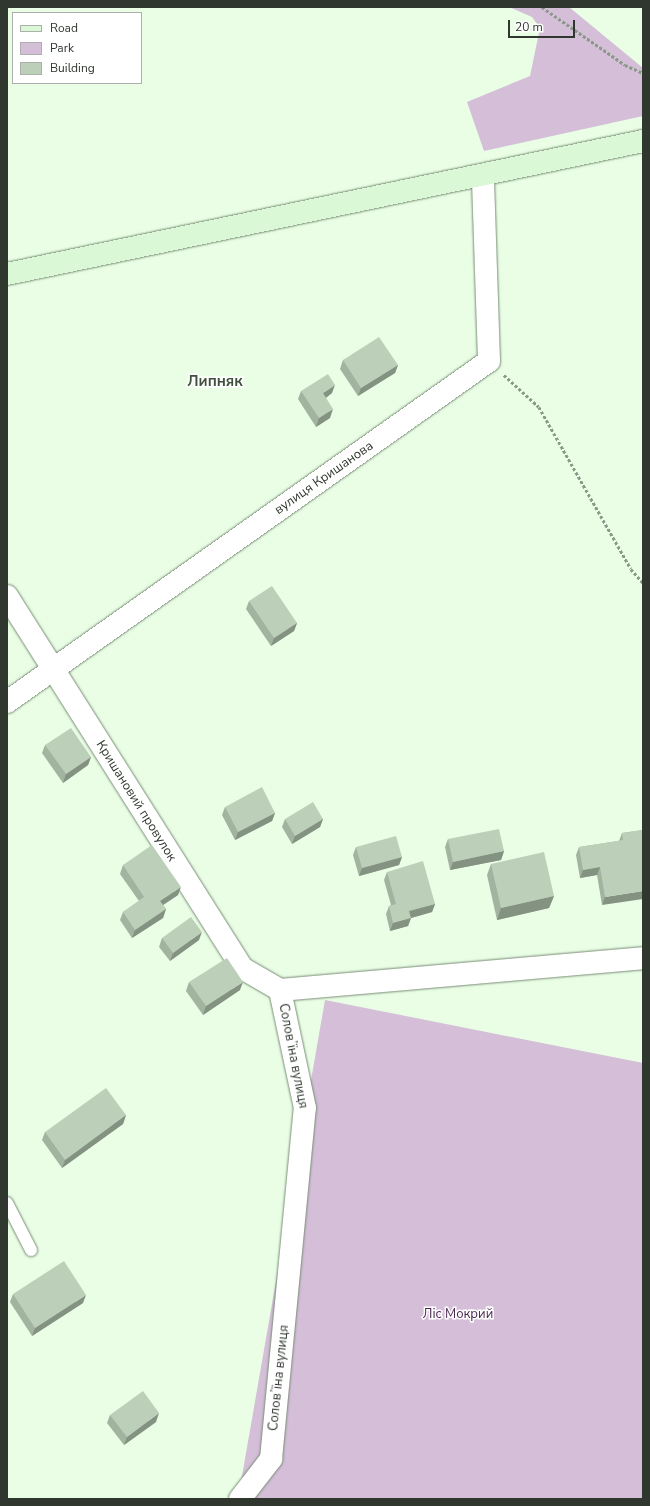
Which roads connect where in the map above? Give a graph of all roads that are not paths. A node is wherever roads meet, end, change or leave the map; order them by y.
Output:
1 (643, 141) edge
2 (483, 176) junction
3 (7, 274) edge
4 (7, 596) edge
5 (52, 669) junction
6 (7, 702) edge
7 (643, 958) edge
8 (280, 990) junction
9 (7, 1203) edge
10 (31, 1250) dead end
11 (240, 1499) edge

1 - 2 main road
2 - 3 main road
2 - 5 street, вулиця Кришанова
4 - 5 street, Кришановий провулок
5 - 6 street, вулиця Кришанова
5 - 8 street, Кришановий провулок
7 - 8 street, Соловʼїна вулиця
8 - 11 street, Соловʼїна вулиця
9 - 10 lane

